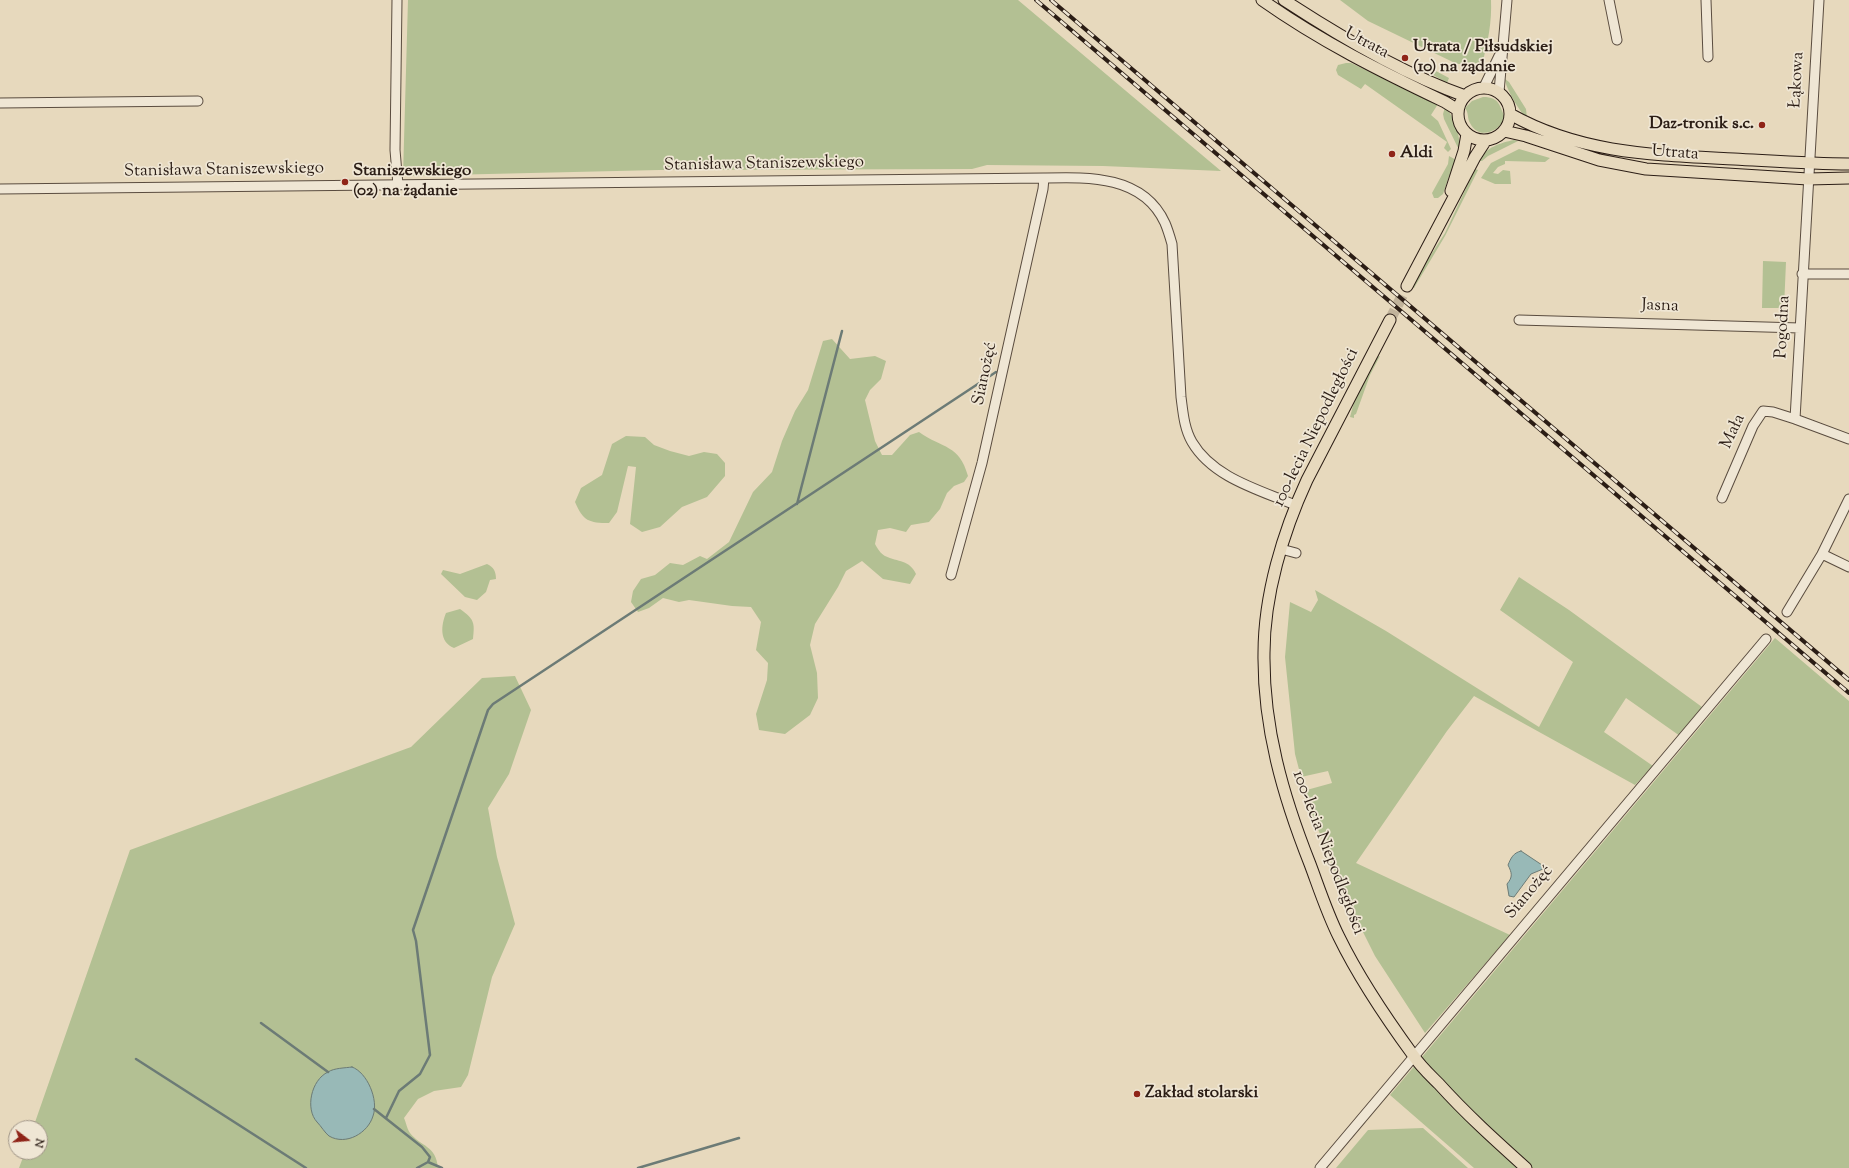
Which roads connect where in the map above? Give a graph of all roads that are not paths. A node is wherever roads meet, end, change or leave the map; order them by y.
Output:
1 (397, 0) edge
2 (1262, 0) edge
3 (1284, 0) edge
4 (1507, 0) edge
5 (1609, 0) edge
6 (1706, 0) edge
7 (1819, 0) edge
8 (1617, 40) dead end
9 (1502, 49) junction
10 (1708, 57) dead end
11 (1484, 88) junction
12 (1499, 92) junction
13 (1465, 96) junction
14 (198, 101) dead end
15 (0, 103) edge
16 (1458, 110) junction
17 (1510, 114) junction
18 (1504, 131) junction
19 (1467, 134) junction
20 (1486, 140) junction
21 (1809, 163) junction
22 (1849, 164) edge
23 (1044, 178) junction
24 (1849, 178) edge
25 (1808, 179) junction
26 (398, 185) junction
27 (0, 189) edge
28 (1434, 234) junction
29 (1802, 274) junction
30 (1849, 274) edge
31 (1408, 286) tunnel mouth
32 (1390, 320) tunnel mouth
33 (1519, 320) dead end
34 (1800, 328) junction
35 (1795, 419) junction
36 (1849, 439) edge
37 (1722, 498) dead end
38 (1849, 499) edge
39 (1296, 505) junction
40 (1281, 549) junction
41 (1296, 553) dead end
42 (1822, 554) junction
43 (1849, 567) edge
44 (951, 575) dead end
45 (1787, 612) dead end
46 (1766, 639) dead end
47 (1414, 1057) junction
48 (1320, 1168) edge
49 (1526, 1168) edge

1 - 26 street
2 - 16 main road, Utrata
3 - 13 main road, Utrata
4 - 9 street
5 - 8 street
6 - 10 street
7 - 21 street, Łąkowa
9 - 11 street
9 - 12 street
11 - 12 main road
11 - 13 main road
12 - 17 main road
13 - 16 main road
14 - 15 street
16 - 19 main road
17 - 18 main road
17 - 21 main road, Utrata
18 - 20 main road
18 - 25 main road, Utrata
19 - 20 main road
19 - 28 main road
20 - 28 main road
21 - 22 main road, Utrata
21 - 25 street, Łąkowa
23 - 26 street, Stanisława Staniszewskiego
23 - 39 street, Stanisława Staniszewskiego
23 - 44 street, Sianożęć
24 - 25 main road, Utrata
25 - 29 street, Pogodna
26 - 27 street, Stanisława Staniszewskiego
28 - 31 main road
29 - 30 street
29 - 34 street, Pogodna
32 - 39 main road, 100-lecia Niepodległości
33 - 34 street, Jasna
34 - 35 street, Pogodna
35 - 36 street
35 - 37 street, Mała
38 - 42 street
39 - 40 main road, 100-lecia Niepodległości
40 - 41 street
40 - 47 main road, 100-lecia Niepodległości
42 - 43 street
42 - 45 street
46 - 47 street, Sianożęć
47 - 48 street, Sianożęć
47 - 49 main road, 100-lecia Niepodległości

